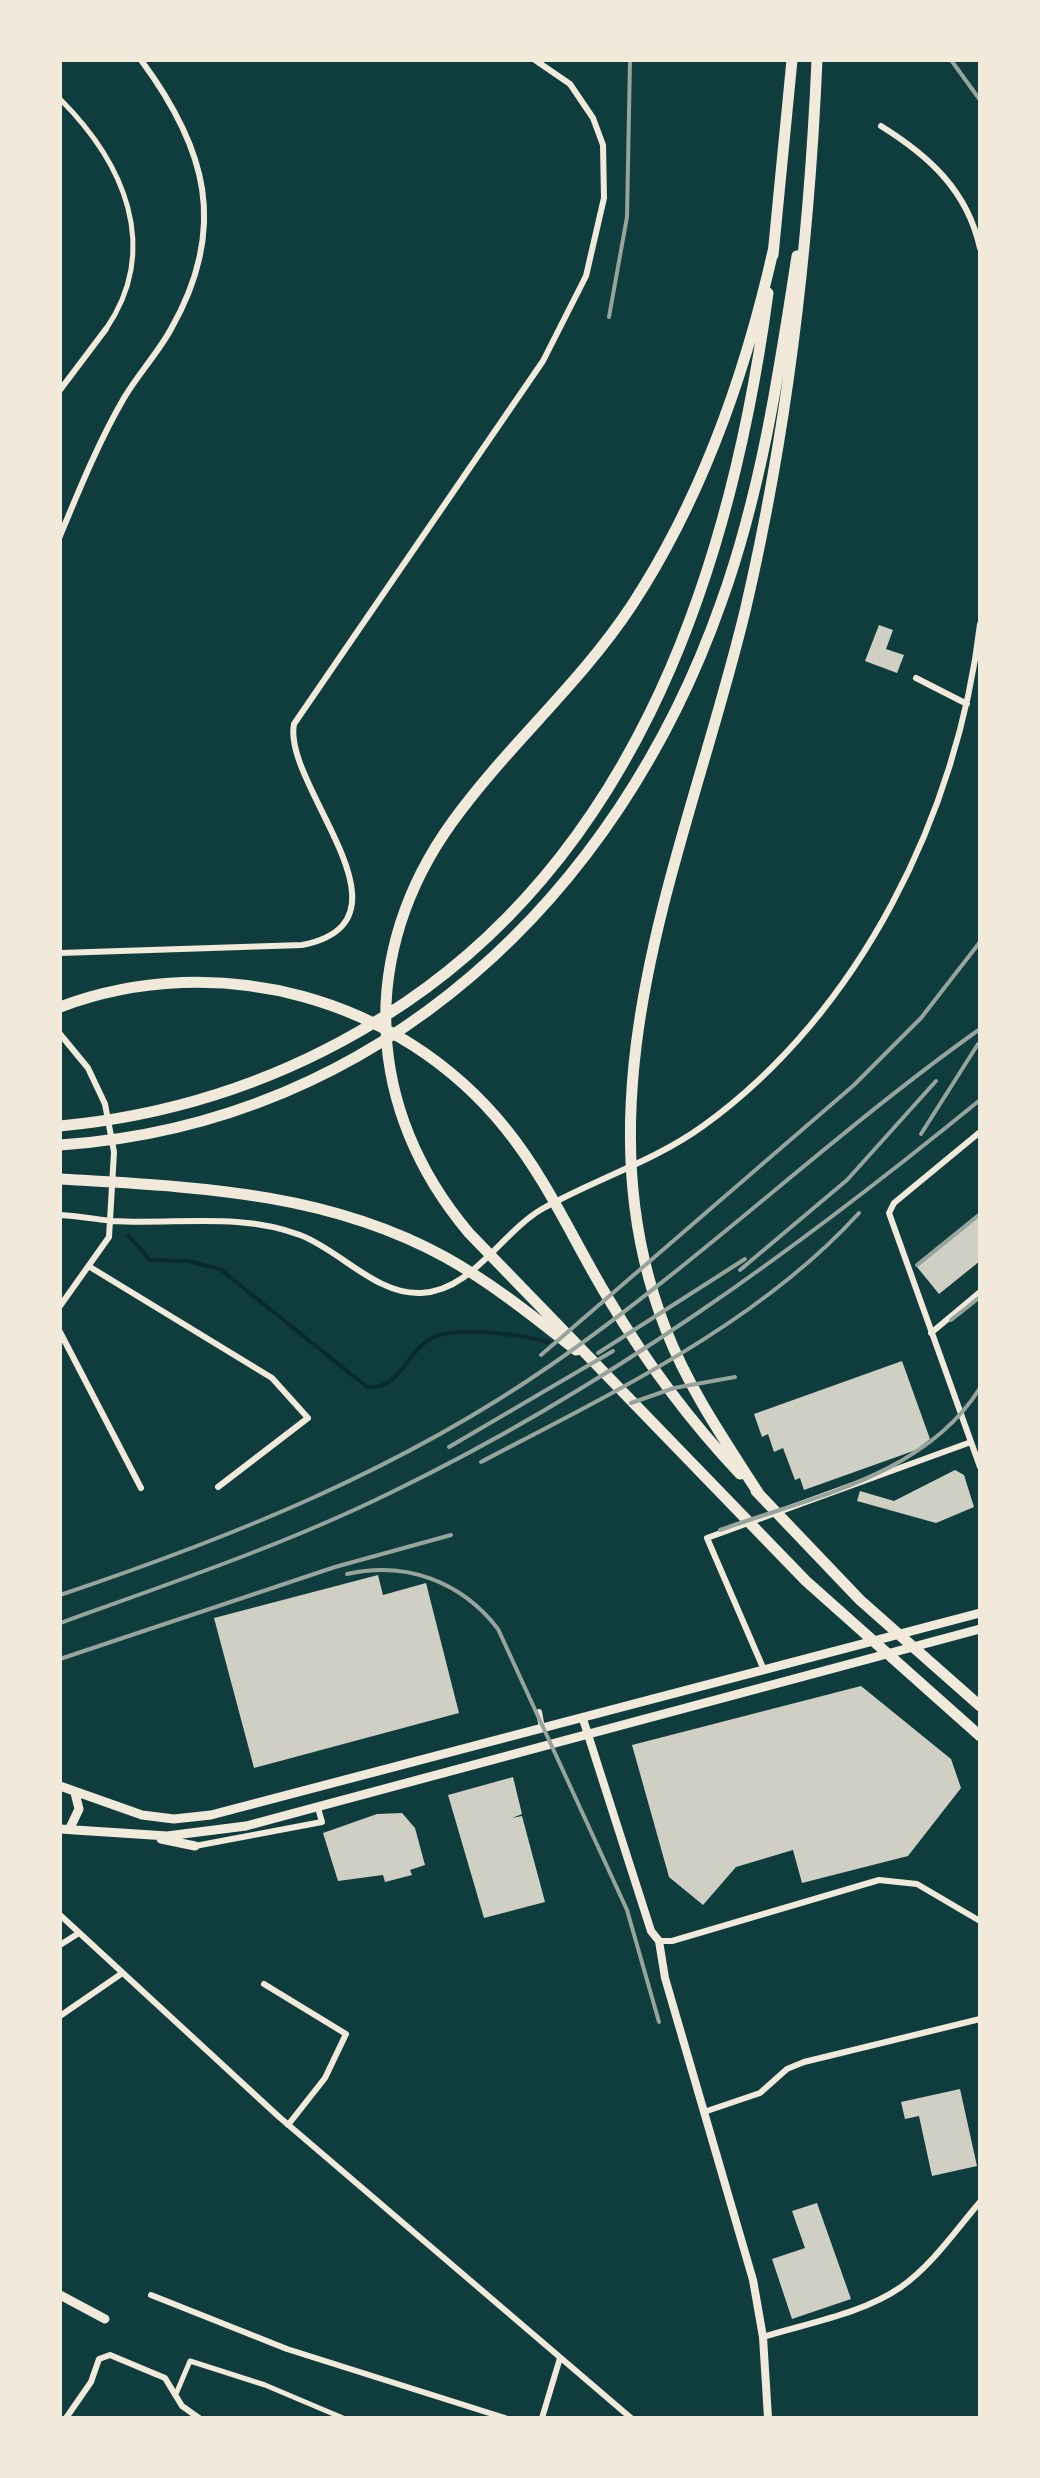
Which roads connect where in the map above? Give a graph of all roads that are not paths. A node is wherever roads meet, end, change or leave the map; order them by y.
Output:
1 (141, 60) edge
2 (535, 60) edge
3 (792, 60) edge
4 (816, 60) edge
5 (60, 99) edge
6 (881, 126) dead end
7 (811, 168) junction
8 (774, 247) junction
9 (980, 248) edge
10 (106, 329) joint
11 (60, 390) edge
12 (60, 536) edge
13 (980, 624) edge
14 (916, 678) dead end
15 (968, 704) junction
16 (60, 953) edge
17 (65, 1005) edge
18 (60, 1034) edge
19 (60, 1126) edge
20 (980, 1132) edge
21 (60, 1145) edge
22 (60, 1179) edge
23 (60, 1215) edge
24 (112, 1221) junction
25 (90, 1267) junction
26 (980, 1292) edge
27 (60, 1306) edge
28 (60, 1332) edge
29 (931, 1333) junction
30 (612, 1376) junction
31 (971, 1442) junction
32 (980, 1467) edge
33 (218, 1487) dead end
34 (142, 1488) dead end
35 (759, 1494) junction
36 (980, 1613) edge
37 (980, 1629) edge
38 (764, 1670) junction
39 (980, 1706) edge
40 (538, 1712) dead end
41 (583, 1718) junction
42 (542, 1729) junction
43 (588, 1734) junction
44 (980, 1736) edge
45 (60, 1786) edge
46 (75, 1793) junction
47 (318, 1808) junction
48 (65, 1828) edge
49 (138, 1834) junction
50 (195, 1846) joint
51 (60, 1915) edge
52 (980, 1921) edge
53 (79, 1933) junction
54 (659, 1941) junction
55 (60, 1945) edge
56 (121, 1974) junction
57 (264, 1984) dead end
58 (60, 2016) edge
59 (980, 2019) edge
60 (704, 2112) junction
61 (288, 2124) junction
62 (980, 2202) edge
63 (151, 2294) dead end
64 (60, 2295) edge
65 (105, 2318) dead end
66 (763, 2337) junction
67 (560, 2358) junction
68 (176, 2394) junction
69 (66, 2418) edge
70 (199, 2418) edge
71 (343, 2418) edge
72 (504, 2418) edge
73 (542, 2418) edge
74 (630, 2418) edge
75 (768, 2418) edge

1 - 12 street
2 - 16 street
3 - 8 highway
4 - 7 highway
5 - 10 street
6 - 9 street
7 - 21 highway
7 - 35 highway
8 - 19 highway
8 - 30 highway
10 - 11 street
13 - 15 street
14 - 15 street
15 - 24 street
17 - 35 highway
18 - 24 street
20 - 29 street
22 - 30 highway
23 - 24 street
24 - 25 street
25 - 27 street
25 - 33 street
26 - 29 street
28 - 34 street
29 - 31 street
30 - 44 highway
31 - 32 street
31 - 38 street
35 - 39 highway
36 - 38 main road
37 - 43 main road
38 - 41 main road
40 - 42 street
41 - 42 main road
41 - 43 street
42 - 46 main road
43 - 47 main road
43 - 54 street
45 - 46 main road
46 - 48 main road
47 - 49 main road
47 - 50 street
48 - 49 main road
49 - 50 main road
51 - 53 street
52 - 54 street
53 - 55 street
53 - 56 street
54 - 60 street
56 - 58 street
56 - 61 street
57 - 61 street
59 - 60 street
60 - 66 street
61 - 67 street
62 - 66 street
63 - 72 street
64 - 65 main road
66 - 75 street
67 - 73 street
67 - 74 street
68 - 69 street
68 - 70 street
68 - 71 street

